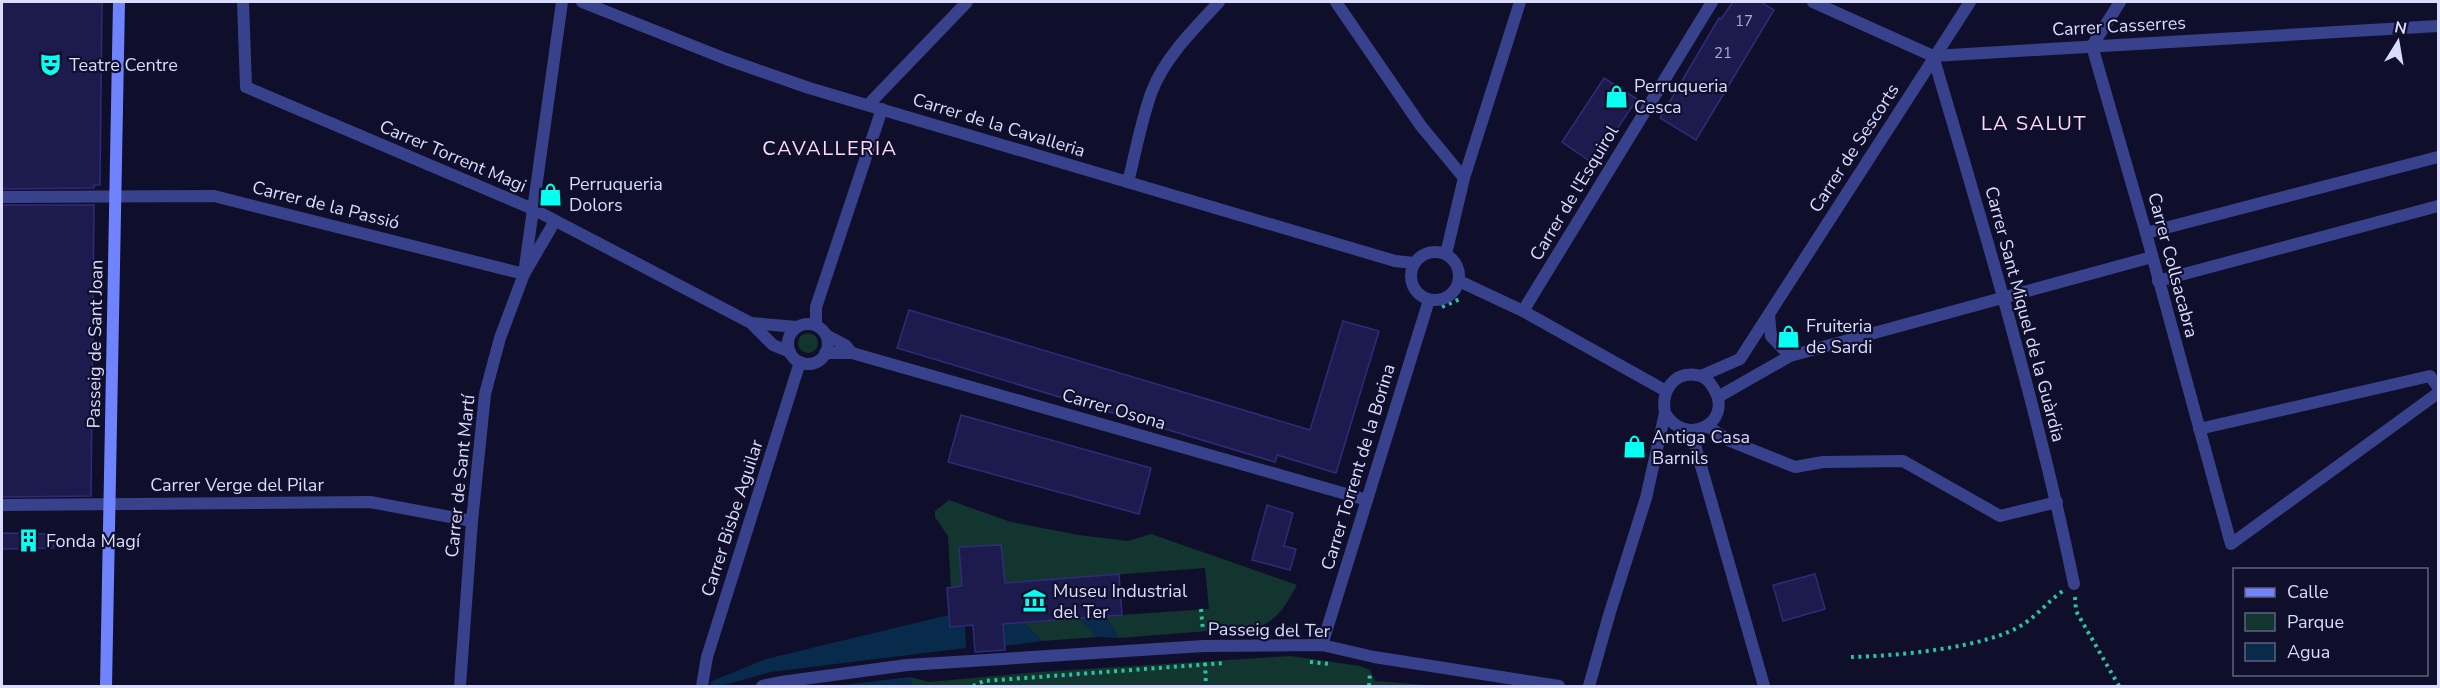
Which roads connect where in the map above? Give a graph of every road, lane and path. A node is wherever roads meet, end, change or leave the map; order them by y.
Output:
1 (118, 2) edge
2 (243, 2) edge
3 (562, 2) edge
4 (582, 2) edge
5 (967, 2) edge
6 (1219, 2) edge
7 (1336, 2) edge
8 (1520, 2) edge
9 (1712, 2) edge
10 (1814, 2) edge
11 (1970, 2) edge
12 (2120, 2) edge
13 (2439, 26) edge
14 (2092, 46) junction
15 (1934, 57) junction
16 (868, 105) junction
17 (882, 110) junction
18 (2439, 157) edge
19 (1464, 178) junction
20 (1128, 182) junction
21 (2, 197) edge
22 (115, 197) junction
23 (2439, 206) edge
24 (533, 209) junction
25 (555, 221) junction
26 (2146, 233) junction
27 (1446, 254) junction
28 (2152, 257) junction
29 (1414, 263) junction
30 (524, 274) junction
31 (1459, 281) junction
32 (2158, 281) junction
33 (2005, 298) junction
34 (1430, 300) junction
35 (1523, 311) junction
36 (1769, 315) junction
37 (751, 322) junction
38 (816, 325) junction
39 (797, 327) junction
40 (826, 335) junction
41 (790, 352) junction
42 (825, 353) junction
43 (852, 353) junction
44 (1790, 356) junction
45 (801, 362) junction
46 (1701, 376) junction
47 (2439, 387) edge
48 (1666, 391) junction
49 (2439, 393) edge
50 (1718, 397) junction
51 (1665, 413) junction
52 (1707, 426) junction
53 (2199, 429) junction
54 (1691, 431) junction
55 (1367, 500) junction
56 (2057, 502) junction
57 (110, 503) junction
58 (2, 505) edge
59 (472, 521) junction
60 (2074, 584) junction
61 (1202, 609) dead end
62 (1203, 632) dead end
63 (1322, 645) junction
64 (1851, 657) dead end
65 (1302, 661) dead end
66 (1205, 663) junction
67 (1226, 663) dead end
68 (1335, 665) dead end
69 (1365, 670) dead end
70 (106, 687) edge
71 (460, 687) edge
72 (702, 687) edge
73 (762, 687) edge
74 (973, 687) edge
75 (1206, 687) edge
76 (1369, 687) edge
77 (1559, 687) edge
78 (1589, 687) edge
79 (1764, 687) edge
80 (2119, 687) edge

1 - 22 street, Passeig de Sant Joan
2 - 24 street, Carrer Torrent Magi
3 - 24 street, Carrer de Sant Martí
4 - 16 street, Carrer de la Cavalleria
5 - 16 street
6 - 20 street
7 - 19 street
8 - 19 street
9 - 35 street, Carrer de l'Esquirol
10 - 15 street, Carrer Casserres
11 - 15 street, Carrer de Sescorts
12 - 14 street
13 - 14 street, Carrer Casserres
14 - 15 street, Carrer Casserres
14 - 26 street, Carrer Collsacabra
15 - 33 street, Carrer Sant Miquel de la Guàrdia
15 - 36 street, Carrer de Sescorts
16 - 17 street, Carrer de la Cavalleria
17 - 20 street, Carrer de la Cavalleria
17 - 38 street
18 - 26 street
19 - 27 street
20 - 29 street, Carrer de la Cavalleria
21 - 22 street, Carrer de la Passió
22 - 30 street, Carrer de la Passió
22 - 57 street, Passeig de Sant Joan
23 - 32 street
24 - 25 street, Carrer Torrent Magi
24 - 30 street, Carrer de Sant Martí
25 - 30 street, Carrer de Sant Martí
25 - 37 street, Carrer Torrent Magi
26 - 28 street, Carrer Collsacabra
27 - 29 street
27 - 31 street
28 - 32 street, Carrer Collsacabra
28 - 33 street
29 - 34 street
30 - 59 street, Carrer de Sant Martí
31 - 34 street
31 - 35 street
32 - 53 street, Carrer Collsacabra
33 - 44 street
33 - 56 street, Carrer Sant Miquel de la Guàrdia
34 - 55 street, Carrer Torrent de la Borina
35 - 48 street
36 - 44 street
36 - 46 street, Carrer de Sescorts
37 - 39 street, Carrer Torrent Magi
37 - 41 street, Carrer Torrent Magi
38 - 39 street
38 - 40 street
39 - 41 street
40 - 42 street
40 - 43 street, Carrer Osona
41 - 45 street
42 - 43 street, Carrer Osona
42 - 45 street
43 - 55 street, Carrer Osona
44 - 50 street
45 - 72 street, Carrer Bisbe Aguilar
46 - 48 street
46 - 50 street
47 - 53 street
48 - 51 street
49 - 53 street, Carrer Collsacabra
50 - 52 street
51 - 54 street
51 - 78 street
52 - 54 street
52 - 56 street
54 - 79 street
55 - 63 street, Carrer Torrent de la Borina
56 - 60 street, Carrer Sant Miquel de la Guàrdia
57 - 58 street, Carrer Verge del Pilar
57 - 59 street, Carrer Verge del Pilar
57 - 70 street, Passeig de Sant Joan
59 - 71 street, Carrer de Sant Martí
60 - 64 path
60 - 80 path
61 - 62 path
63 - 73 street, Passeig del Ter
63 - 77 street, Passeig del Ter
65 - 68 path
66 - 67 path
66 - 74 path
66 - 75 path
69 - 76 path

